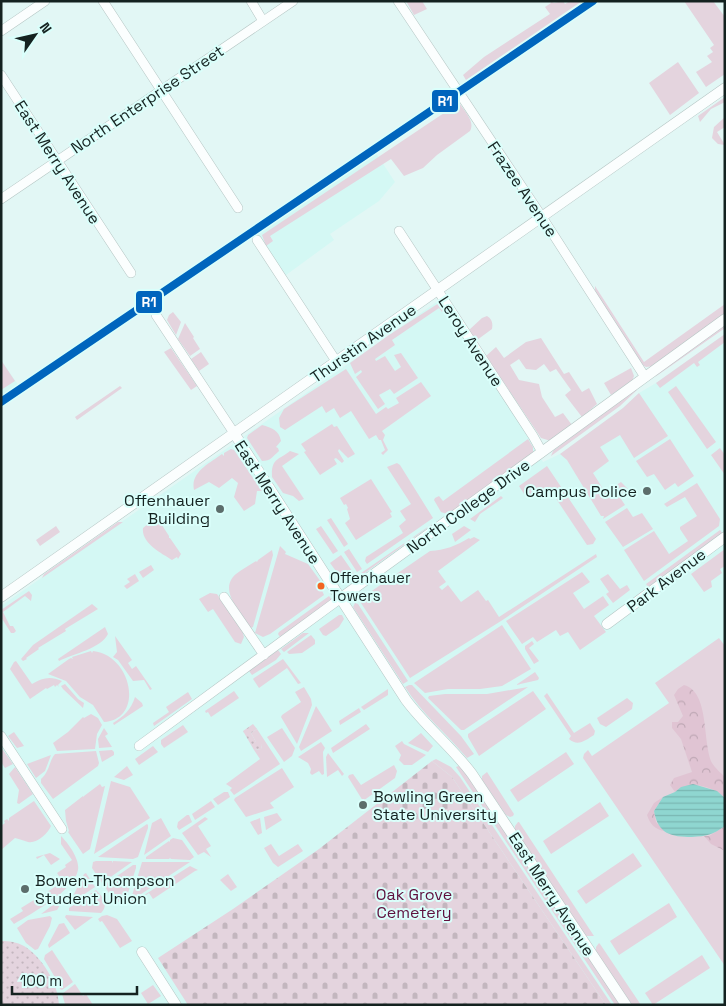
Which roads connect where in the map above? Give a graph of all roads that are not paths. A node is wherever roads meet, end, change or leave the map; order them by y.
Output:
1 (45, 1) edge
2 (103, 1) edge
3 (251, 1) edge
4 (293, 1) edge
5 (398, 1) edge
6 (263, 21) junction
7 (1, 31) edge
8 (1, 75) edge
9 (725, 88) edge
10 (160, 90) junction
11 (57, 160) junction
12 (1, 199) edge
13 (238, 208) dead end
14 (542, 217) junction
15 (399, 230) dead end
16 (257, 240) dead end
17 (130, 273) dead end
18 (438, 290) junction
19 (156, 315) dead end
20 (725, 319) edge
21 (336, 361) junction
22 (645, 377) junction
23 (234, 433) junction
24 (542, 452) junction
25 (725, 537) edge
26 (1, 597) edge
27 (224, 597) dead end
28 (341, 598) junction
29 (607, 624) dead end
30 (264, 655) junction
31 (1, 736) edge
32 (139, 746) dead end
33 (62, 829) dead end
34 (142, 952) dead end
35 (176, 1005) edge
36 (626, 1005) edge

1 - 7 street
2 - 10 street
3 - 6 street
4 - 6 street, North Enterprise Street
5 - 14 street, Frazee Avenue
6 - 10 street, North Enterprise Street
8 - 11 street, East Merry Avenue
9 - 14 street, Thurstin Avenue
10 - 11 street, North Enterprise Street
10 - 13 street
11 - 12 street, North Enterprise Street
11 - 17 street, East Merry Avenue
14 - 18 street, Thurstin Avenue
14 - 22 street, Frazee Avenue
15 - 18 street, Leroy Avenue
16 - 21 street
18 - 21 street, Thurstin Avenue
18 - 24 street, Leroy Avenue
19 - 23 street, East Merry Avenue
20 - 22 street, North College Drive
21 - 23 street, Thurstin Avenue
22 - 24 street, North College Drive
23 - 26 street, Thurstin Avenue
23 - 28 street, East Merry Avenue
24 - 28 street, North College Drive
25 - 29 street, Park Avenue
27 - 30 street
28 - 30 street, North College Drive
28 - 36 street, East Merry Avenue
30 - 32 street, North College Drive
31 - 33 street
34 - 35 street

